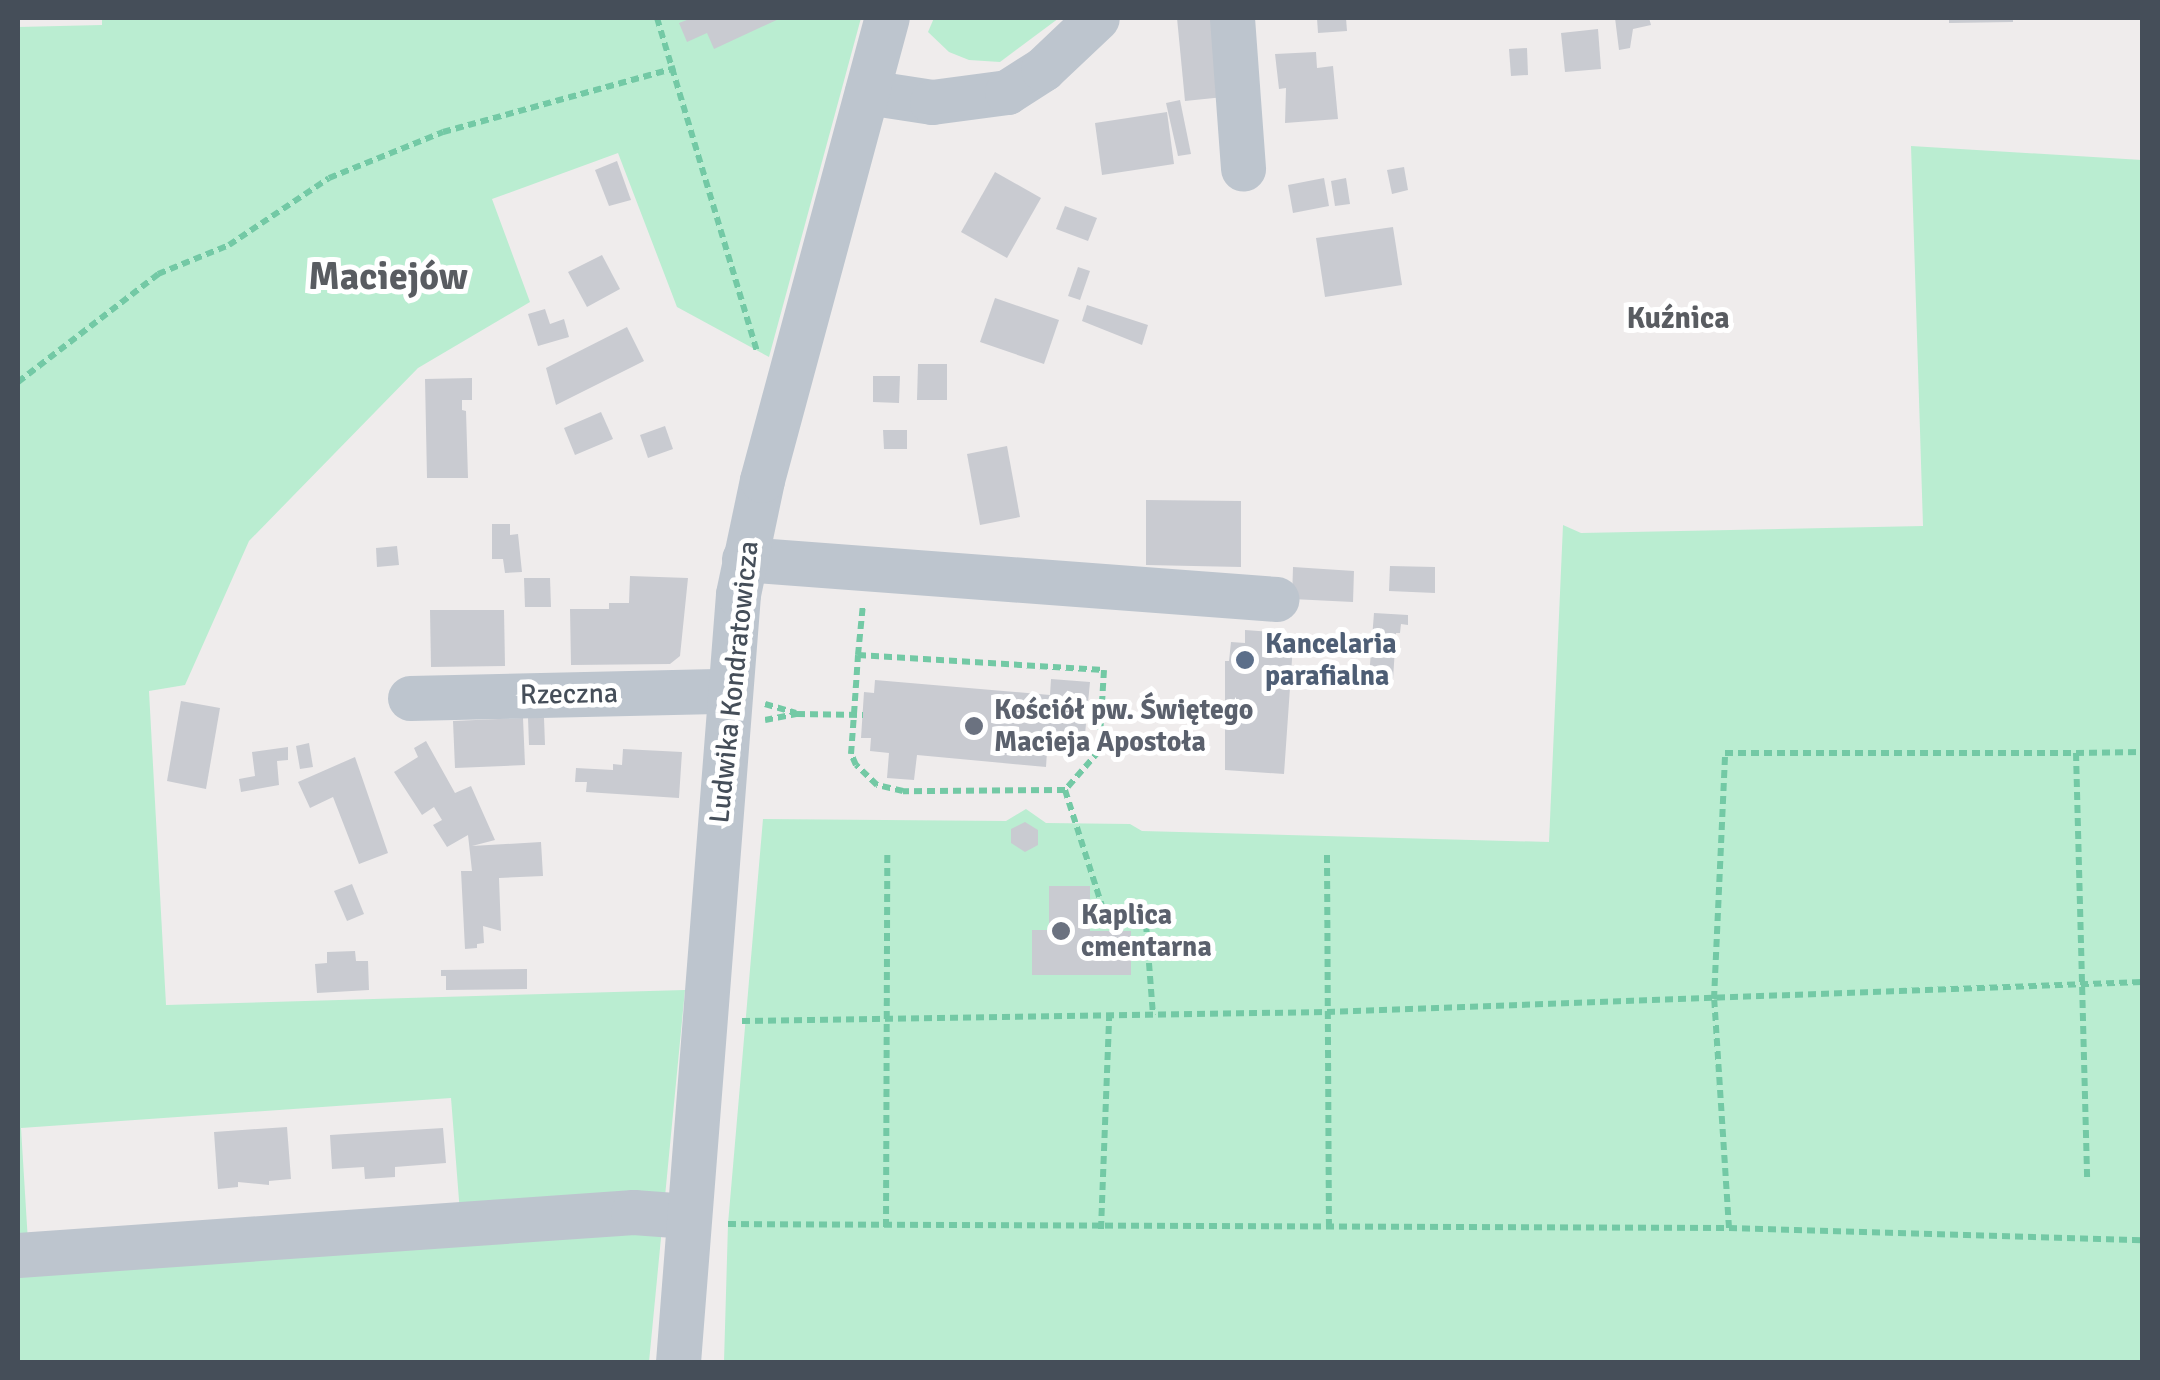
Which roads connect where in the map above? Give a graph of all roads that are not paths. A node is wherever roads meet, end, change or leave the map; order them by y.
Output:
1 (886, 18) edge
2 (1232, 18) edge
3 (1092, 23) edge
4 (866, 92) junction
5 (1243, 168) dead end
6 (744, 559) junction
7 (1276, 600) dead end
8 (410, 698) dead end
9 (749, 705) junction
10 (688, 1216) junction
11 (18, 1255) edge
12 (678, 1362) edge

1 - 4 street, Ludwika Kondratowicza
2 - 5 street
3 - 4 street
4 - 6 street, Ludwika Kondratowicza
6 - 7 street
6 - 9 street, Ludwika Kondratowicza
8 - 9 street, Rzeczna
9 - 10 street, Ludwika Kondratowicza
10 - 11 street
10 - 12 street, Ludwika Kondratowicza

